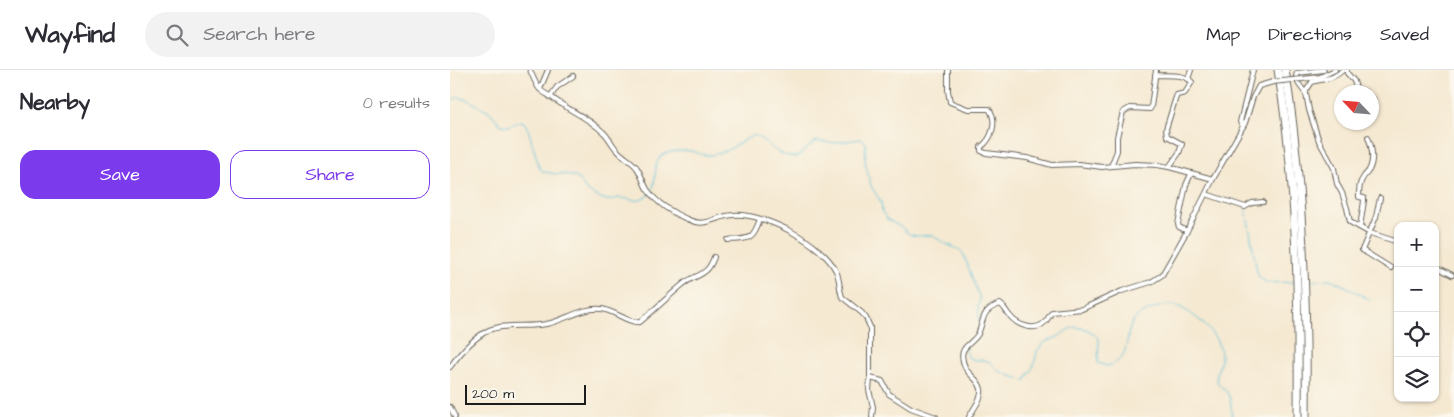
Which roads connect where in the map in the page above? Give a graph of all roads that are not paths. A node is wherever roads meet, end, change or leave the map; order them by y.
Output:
1 (530, 70) edge
2 (548, 70) edge
3 (948, 70) edge
4 (1191, 70) edge
5 (1253, 70) edge
6 (1278, 70) edge
7 (1285, 70) edge
8 (1324, 70) edge
9 (1335, 70) edge
10 (1343, 70) edge
11 (1347, 70) edge
12 (1155, 72) edge
13 (573, 76) dead end
14 (1296, 76) dead end
15 (1188, 79) junction
16 (1298, 84) dead end
17 (1355, 85) edge
18 (540, 90) junction
19 (1306, 94) junction
20 (550, 97) junction
21 (1248, 104) junction
22 (1368, 137) dead end
23 (1111, 166) junction
24 (1169, 167) junction
25 (1191, 174) junction
26 (1213, 179) junction
27 (1206, 194) junction
28 (1380, 198) dead end
29 (1263, 202) dead end
30 (760, 219) junction
31 (1360, 227) junction
32 (1187, 231) junction
33 (1370, 233) junction
34 (728, 240) dead end
35 (1394, 241) edge
36 (714, 257) dead end
37 (1437, 267) edge
38 (1391, 268) dead end
39 (1452, 275) dead end
40 (450, 366) edge
41 (870, 378) junction
42 (450, 407) edge
43 (455, 417) edge
44 (872, 417) edge
45 (936, 417) edge
46 (969, 417) edge
47 (1298, 417) edge
48 (1306, 417) edge

1 - 18 street
2 - 18 street
3 - 23 street
4 - 15 street
5 - 21 street
6 - 47 highway
7 - 48 highway
8 - 14 street
9 - 21 street, bridge
10 - 19 street
11 - 17 street
12 - 15 street
12 - 23 street
13 - 20 street
15 - 24 street
16 - 19 street
18 - 20 street
19 - 31 street
20 - 30 street
21 - 26 street
22 - 31 street
23 - 24 street
24 - 25 street
25 - 26 street
25 - 32 street
26 - 27 street
27 - 29 street
27 - 32 street
28 - 33 street
30 - 34 street
30 - 41 street
31 - 33 street
32 - 46 street
33 - 35 street
33 - 38 street
36 - 40 street
37 - 39 street
41 - 44 street
41 - 45 street
42 - 43 street

